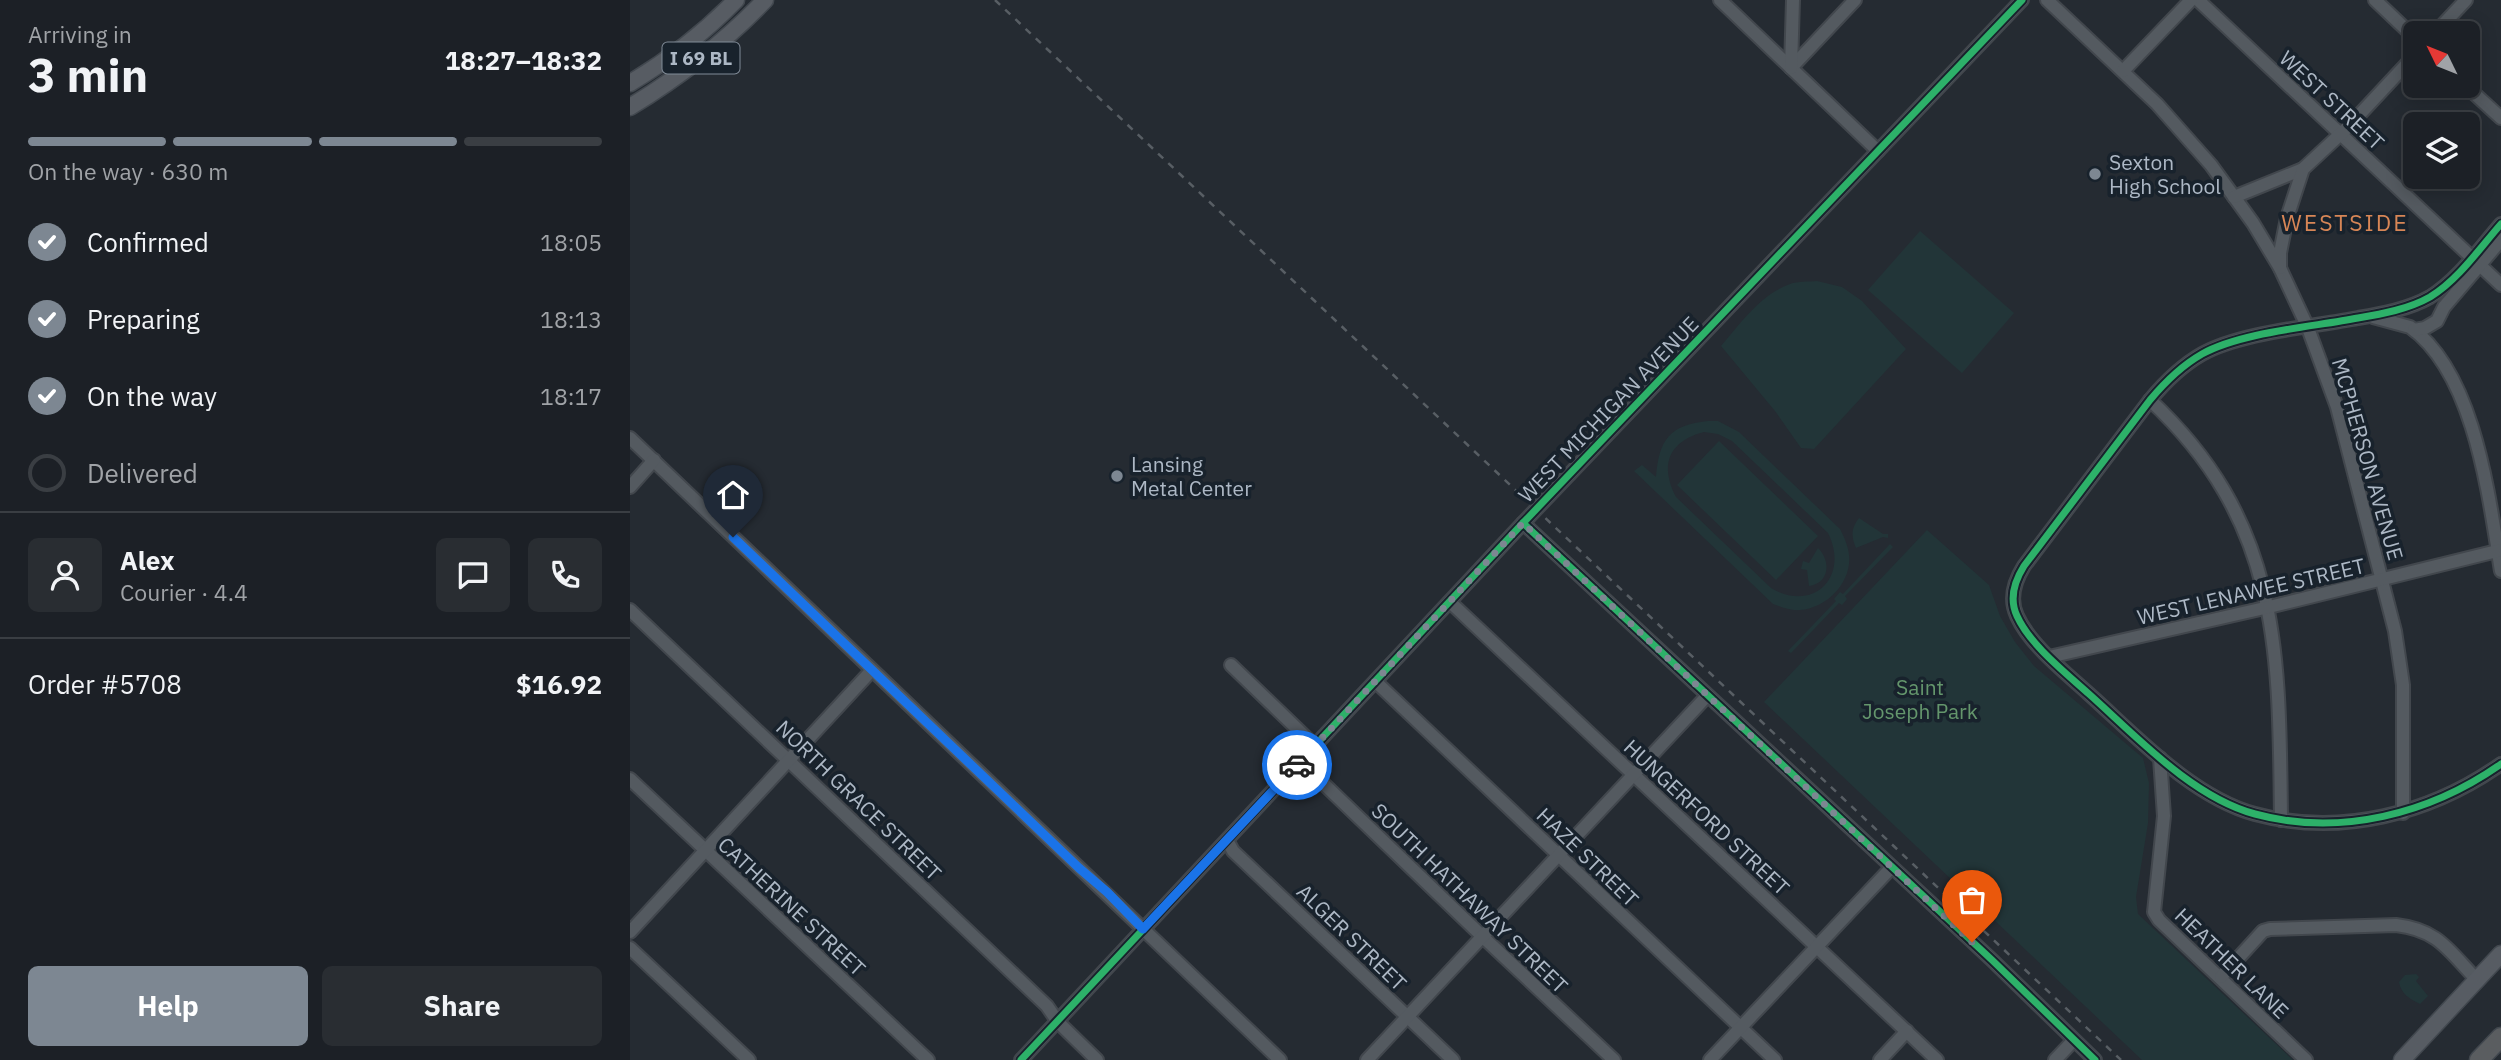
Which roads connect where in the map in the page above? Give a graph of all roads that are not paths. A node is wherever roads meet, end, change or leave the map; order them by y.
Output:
1 (736, 0) edge
2 (765, 0) edge
3 (1720, 0) edge
4 (1793, 0) edge
5 (1855, 0) edge
6 (2022, 0) edge
7 (2047, 0) edge
8 (2191, 0) edge
9 (2198, 0) edge
10 (2375, 0) edge
11 (2466, 0) edge
12 (2446, 21) edge
13 (1792, 23) junction
14 (2403, 27) edge
15 (1821, 37) junction
16 (1791, 68) junction
17 (2403, 68) edge
18 (2123, 71) junction
19 (630, 83) edge
20 (2479, 98) edge
21 (630, 107) edge
22 (2501, 118) edge
23 (2340, 135) junction
24 (1878, 151) junction
25 (2303, 169) junction
26 (2234, 197) junction
27 (2501, 224) edge
28 (2501, 240) edge
29 (2476, 260) junction
30 (2280, 268) junction
31 (2501, 285) edge
32 (2369, 316) junction
33 (2308, 328) junction
34 (2414, 330) junction
35 (2150, 400) junction
36 (630, 438) edge
37 (654, 460) junction
38 (630, 487) edge
39 (1523, 523) junction
40 (2500, 550) edge
41 (2501, 571) edge
42 (2383, 580) junction
43 (1450, 602) junction
44 (2269, 607) junction
45 (630, 610) edge
46 (2049, 657) junction
47 (1231, 665) dead end
48 (872, 670) junction
49 (1376, 681) junction
50 (1707, 696) junction
51 (1315, 746) junction
52 (2160, 758) junction
53 (790, 761) junction
54 (1301, 762) junction
55 (2501, 764) edge
56 (1634, 775) junction
57 (630, 779) edge
58 (2403, 813) junction
59 (2281, 820) junction
60 (1227, 840) junction
61 (705, 851) junction
62 (1559, 856) junction
63 (1891, 868) junction
64 (1143, 929) junction
65 (630, 932) edge
66 (1483, 937) junction
67 (1817, 947) junction
68 (630, 948) edge
69 (2501, 954) edge
70 (2221, 977) junction
71 (2477, 980) junction
72 (1407, 1017) junction
73 (1058, 1022) junction
74 (1740, 1028) junction
75 (1907, 1031) junction
76 (2501, 1037) edge
77 (2074, 1040) junction
78 (749, 1060) edge
79 (928, 1060) edge
80 (1021, 1060) edge
81 (1097, 1060) edge
82 (1280, 1060) edge
83 (1367, 1060) edge
84 (1453, 1060) edge
85 (1614, 1060) edge
86 (1710, 1060) edge
87 (1775, 1060) edge
88 (1880, 1060) edge
89 (1937, 1060) edge
90 (2055, 1060) edge
91 (2095, 1060) edge
92 (2306, 1060) edge
93 (2402, 1060) edge
94 (2479, 1060) edge

1 - 19 main road, I 69 BL
2 - 21 main road, I 69 BL
3 - 16 street
4 - 13 street
5 - 15 street
6 - 24 street, WEST MICHIGAN AVENUE
7 - 18 street, MCPHERSON AVENUE
8 - 18 street
9 - 23 street, WEST STREET
10 - 14 street
11 - 12 street
13 - 15 street
13 - 16 street
15 - 16 street
16 - 24 street
17 - 23 street
18 - 26 street, MCPHERSON AVENUE
20 - 22 street
23 - 25 street
23 - 29 street, WEST STREET
24 - 39 street, WEST MICHIGAN AVENUE
25 - 26 street
25 - 30 street
26 - 30 street, MCPHERSON AVENUE
27 - 29 street
28 - 29 street
29 - 31 street, WEST STREET
29 - 32 street
29 - 34 street
30 - 33 street, MCPHERSON AVENUE
32 - 33 street
32 - 34 street
33 - 35 street
33 - 42 street, MCPHERSON AVENUE
34 - 40 street
35 - 44 street
35 - 46 street
36 - 37 street
37 - 38 street
37 - 48 street
39 - 43 street, WEST MICHIGAN AVENUE
39 - 50 street
40 - 41 street
40 - 42 street, WEST LENAWEE STREET
42 - 44 street, WEST LENAWEE STREET
42 - 58 street, MCPHERSON AVENUE
43 - 49 street, WEST MICHIGAN AVENUE
43 - 56 street, HUNGERFORD STREET
44 - 46 street, WEST LENAWEE STREET
44 - 59 street
45 - 53 street, NORTH GRACE STREET
46 - 52 street
47 - 51 street
48 - 53 street
48 - 64 street
49 - 51 street, WEST MICHIGAN AVENUE
49 - 62 street, HAZE STREET
50 - 56 street
50 - 63 street
51 - 54 street, WEST MICHIGAN AVENUE
52 - 59 street
52 - 70 street, HEATHER LANE
53 - 61 street
53 - 73 street, NORTH GRACE STREET
54 - 60 street, WEST MICHIGAN AVENUE
54 - 66 street, SOUTH HATHAWAY STREET
55 - 58 street
56 - 62 street
56 - 67 street, HUNGERFORD STREET
57 - 61 street, CATHERINE STREET
58 - 59 street
60 - 64 street, WEST MICHIGAN AVENUE
60 - 72 street, ALGER STREET
61 - 65 street
61 - 79 street, CATHERINE STREET
62 - 66 street
62 - 74 street, HAZE STREET
63 - 67 street
63 - 77 street
64 - 73 street, WEST MICHIGAN AVENUE
64 - 82 street
66 - 72 street
66 - 85 street, SOUTH HATHAWAY STREET
67 - 74 street
67 - 75 street, HUNGERFORD STREET
68 - 78 street
69 - 71 main road
70 - 71 street
70 - 92 street, HEATHER LANE
71 - 93 main road
72 - 83 street
72 - 84 street, ALGER STREET
73 - 80 street, WEST MICHIGAN AVENUE
73 - 81 street, NORTH GRACE STREET
74 - 86 street
74 - 87 street, HAZE STREET
75 - 88 street
75 - 89 street, HUNGERFORD STREET
76 - 94 highway
77 - 90 street
77 - 91 street

